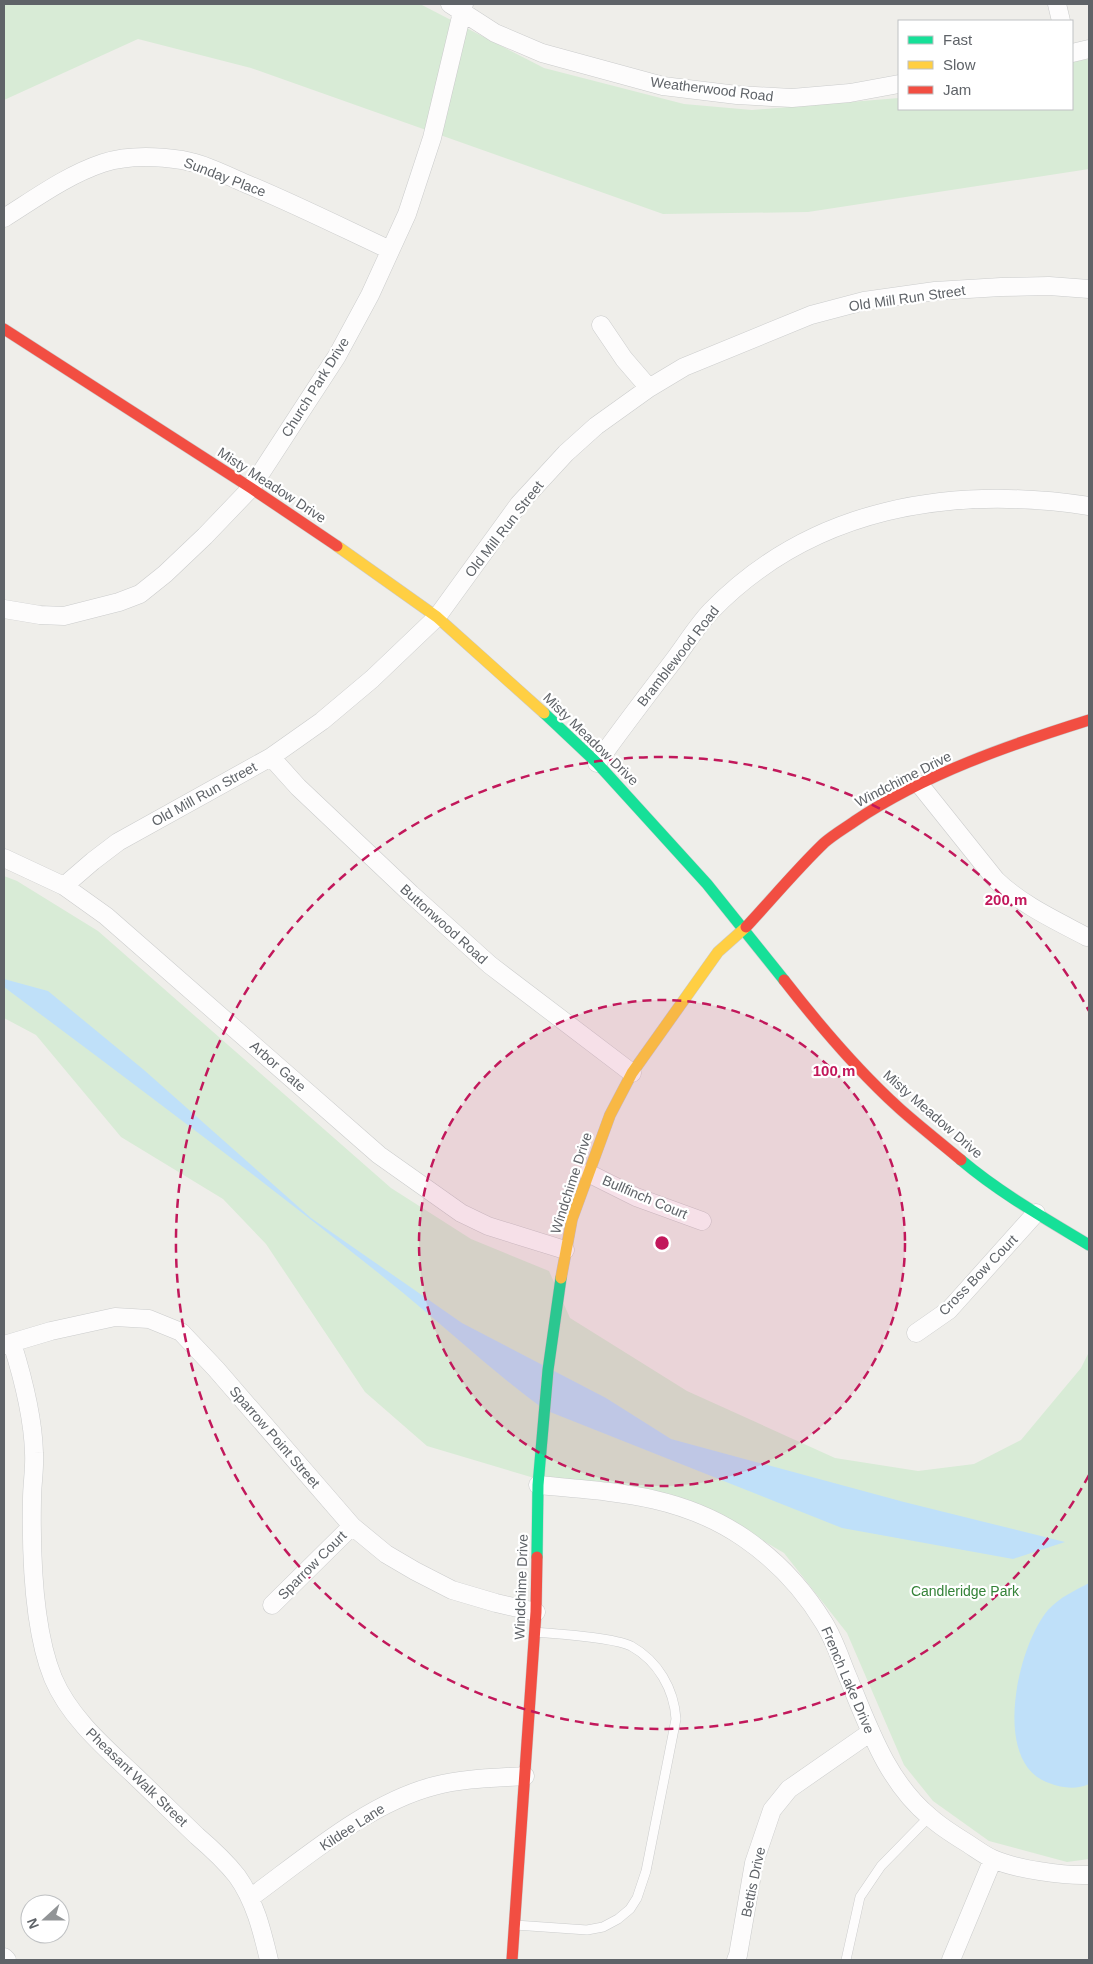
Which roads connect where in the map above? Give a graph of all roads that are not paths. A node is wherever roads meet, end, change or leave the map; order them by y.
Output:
1 (1057, 4) edge
2 (459, 6) edge
3 (1061, 20) edge
4 (1089, 49) edge
5 (1073, 53) edge
6 (898, 84) edge
7 (4, 218) edge
8 (390, 250) junction
9 (1089, 289) edge
10 (602, 326) dead end
11 (4, 329) edge
12 (649, 388) junction
13 (251, 488) junction
14 (1089, 506) edge
15 (4, 610) edge
16 (437, 617) junction
17 (1089, 720) edge
18 (271, 757) junction
19 (596, 763) junction
20 (920, 785) junction
21 (4, 858) edge
22 (64, 886) junction
23 (744, 930) junction
24 (1087, 937) dead end
25 (632, 1072) junction
26 (588, 1173) junction
27 (1036, 1213) junction
28 (702, 1221) dead end
29 (1089, 1245) edge
30 (565, 1250) junction
31 (916, 1333) dead end
32 (8, 1344) edge
33 (538, 1485) junction
34 (352, 1526) junction
35 (272, 1605) dead end
36 (536, 1612) junction
37 (535, 1632) junction
38 (871, 1732) junction
39 (525, 1776) junction
40 (929, 1817) junction
41 (993, 1859) junction
42 (1089, 1875) edge
43 (250, 1898) junction
44 (514, 1926) junction
45 (4, 1957) edge
46 (7, 1960) edge
47 (269, 1960) edge
48 (512, 1960) edge
49 (736, 1960) edge
50 (846, 1960) edge
51 (951, 1960) edge

1 - 3 street
2 - 6 street, Weatherwood Road
2 - 8 street, Church Park Drive
4 - 5 street
7 - 8 street, Sunday Place
8 - 13 street, Church Park Drive
9 - 12 street, Old Mill Run Street
10 - 12 street
11 - 13 street, Misty Meadow Drive
12 - 16 street, Old Mill Run Street
13 - 15 street, Church Park Drive
13 - 16 street, Misty Meadow Drive
14 - 19 street, Bramblewood Road
16 - 18 street, Old Mill Run Street
16 - 19 street, Misty Meadow Drive
17 - 20 street, Windchime Drive
18 - 22 street, Old Mill Run Street
18 - 25 street, Buttonwood Road
19 - 23 street, Misty Meadow Drive
20 - 23 street, Windchime Drive
20 - 24 street
21 - 22 street, Arbor Gate
22 - 30 street, Arbor Gate
23 - 25 street, Windchime Drive
23 - 27 street, Misty Meadow Drive
25 - 26 street, Windchime Drive
26 - 28 street, Bullfinch Court
26 - 30 street, Windchime Drive
27 - 29 street, Misty Meadow Drive
27 - 31 street, Cross Bow Court
30 - 33 street, Windchime Drive
32 - 34 street, Sparrow Point Street
32 - 43 street, Pheasant Walk Street
33 - 36 street, Windchime Drive
33 - 38 street, French Lake Drive
34 - 35 street, Sparrow Court
34 - 36 street, Sparrow Point Street
36 - 37 street, Windchime Drive
37 - 39 street, Windchime Drive
37 - 44 lane
38 - 40 street, French Lake Drive
38 - 49 street, Bettis Drive
39 - 43 street, Kildee Lane
39 - 44 street, Windchime Drive
40 - 41 street, French Lake Drive
40 - 50 lane
41 - 42 street, French Lake Drive
41 - 51 street
43 - 47 street, Pheasant Walk Street
44 - 48 street, Windchime Drive
45 - 46 street

